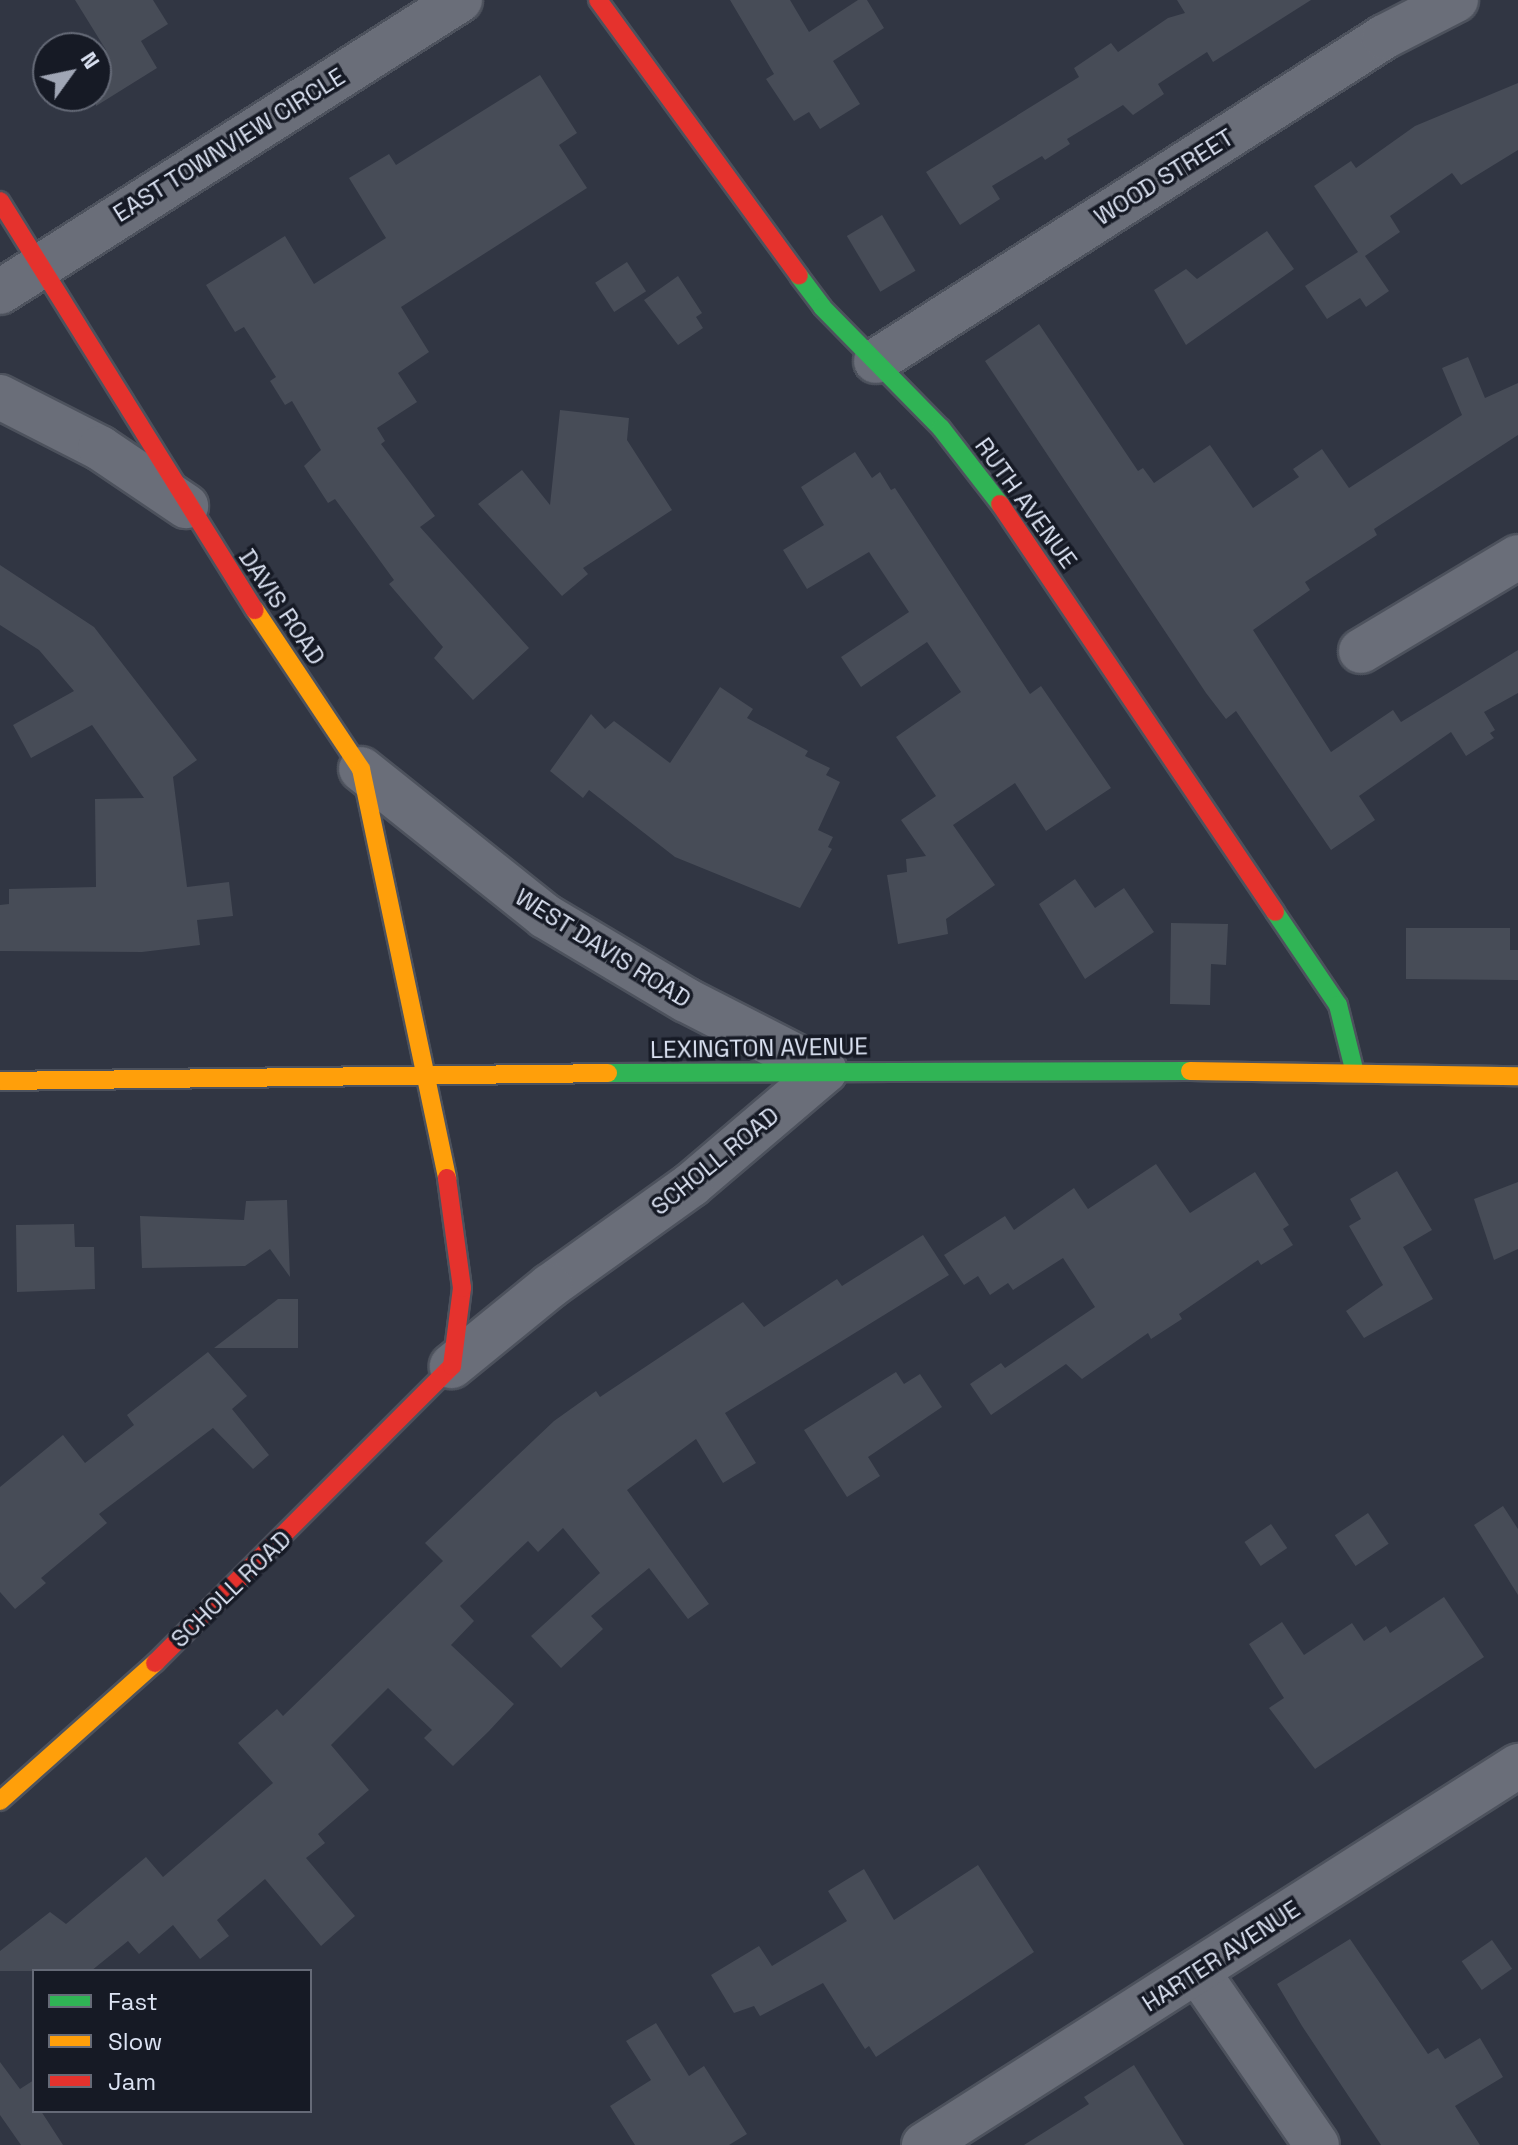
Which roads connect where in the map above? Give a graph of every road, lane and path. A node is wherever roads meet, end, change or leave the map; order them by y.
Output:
1 (460, 0) edge
2 (598, 0) edge
3 (1456, 0) edge
4 (0, 201) edge
5 (40, 265) junction
6 (0, 292) edge
7 (876, 361) junction
8 (0, 397) edge
9 (186, 506) junction
10 (1518, 557) edge
11 (1361, 651) dead end
12 (361, 769) junction
13 (825, 1071) junction
14 (1355, 1073) junction
15 (1518, 1076) edge
16 (428, 1077) junction
17 (0, 1081) edge
18 (452, 1366) junction
19 (1518, 1766) edge
20 (0, 1801) edge
21 (1197, 1971) junction
22 (924, 2145) edge
23 (1317, 2145) edge

1 - 5 street, EAST TOWNVIEW CIRCLE
2 - 7 street, RUTH AVENUE
3 - 7 street, WOOD STREET
4 - 5 street, DAVIS ROAD
5 - 6 street, EAST TOWNVIEW CIRCLE
5 - 9 street, DAVIS ROAD
7 - 14 street, RUTH AVENUE
8 - 9 street
9 - 12 street, DAVIS ROAD
10 - 11 street
12 - 13 street, WEST DAVIS ROAD
12 - 16 street, DAVIS ROAD
13 - 14 street, LEXINGTON AVENUE
13 - 16 street, LEXINGTON AVENUE
13 - 18 street, SCHOLL ROAD
14 - 15 street, LEXINGTON AVENUE
16 - 17 street, LEXINGTON AVENUE
16 - 18 street
18 - 20 street, SCHOLL ROAD
19 - 21 street, HARTER AVENUE
21 - 22 street, HARTER AVENUE
21 - 23 street

